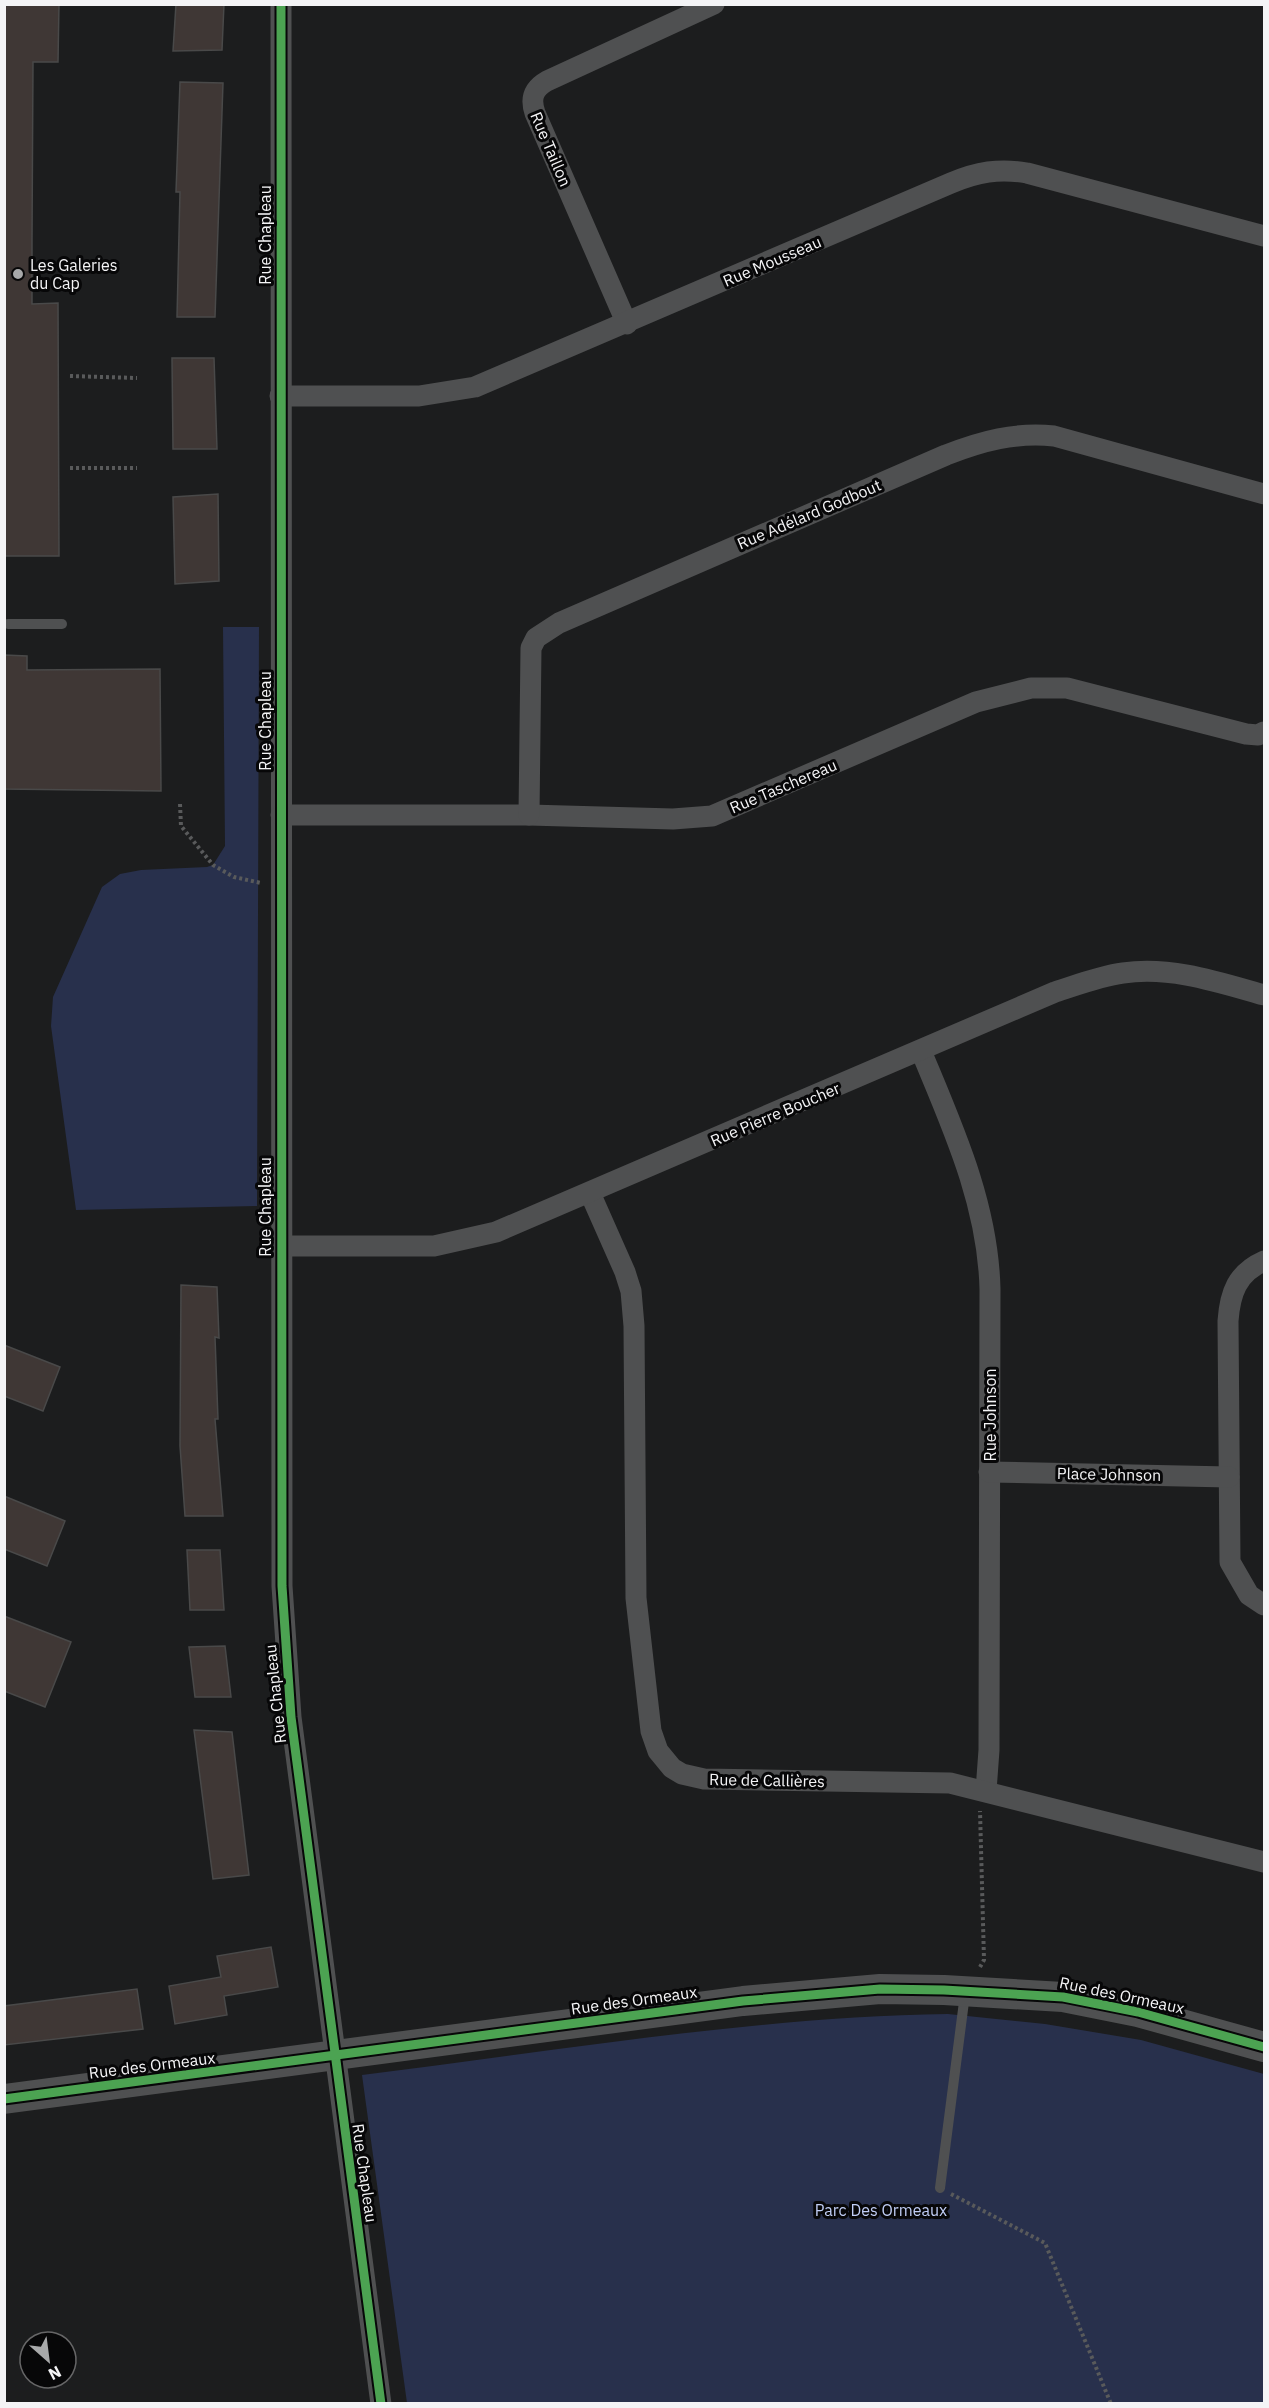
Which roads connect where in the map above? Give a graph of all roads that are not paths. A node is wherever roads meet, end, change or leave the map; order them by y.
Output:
1 (281, 4) edge
2 (714, 4) edge
3 (1264, 236) edge
4 (627, 324) junction
5 (280, 396) junction
6 (1264, 494) edge
7 (8, 624) dead end
8 (62, 624) dead end
9 (1264, 732) edge
10 (281, 815) junction
11 (529, 815) junction
12 (1264, 994) edge
13 (921, 1051) junction
14 (590, 1193) junction
15 (280, 1246) junction
16 (1264, 1261) edge
17 (989, 1472) junction
18 (1229, 1477) junction
19 (1264, 1605) edge
20 (986, 1791) junction
21 (1264, 1862) edge
22 (965, 1991) junction
23 (1264, 2047) edge
24 (336, 2055) junction
25 (4, 2099) edge
26 (940, 2188) road end
27 (381, 2403) edge

1 - 5 street, Rue Chapleau
2 - 4 street, Rue Taillon
3 - 4 street, Rue Mousseau
4 - 5 street, Rue Mousseau
5 - 10 street, Rue Chapleau
6 - 11 street, Rue Adélard Godbout
7 - 8 lane
9 - 11 street, Rue Taschereau
10 - 11 street, Rue Taschereau
10 - 15 street, Rue Chapleau
12 - 13 street, Rue Pierre Boucher
13 - 14 street, Rue Pierre Boucher
13 - 17 street, Rue Johnson
14 - 15 street, Rue Pierre Boucher
14 - 20 street, Rue de Callières
15 - 24 street, Rue Chapleau
16 - 18 street
17 - 18 street, Place Johnson
17 - 20 street, Rue Johnson
18 - 19 street
20 - 21 street, Rue de Callières
22 - 23 street, Rue des Ormeaux
22 - 24 street, Rue des Ormeaux
22 - 26 lane
24 - 25 street, Rue des Ormeaux
24 - 27 street, Rue Chapleau

